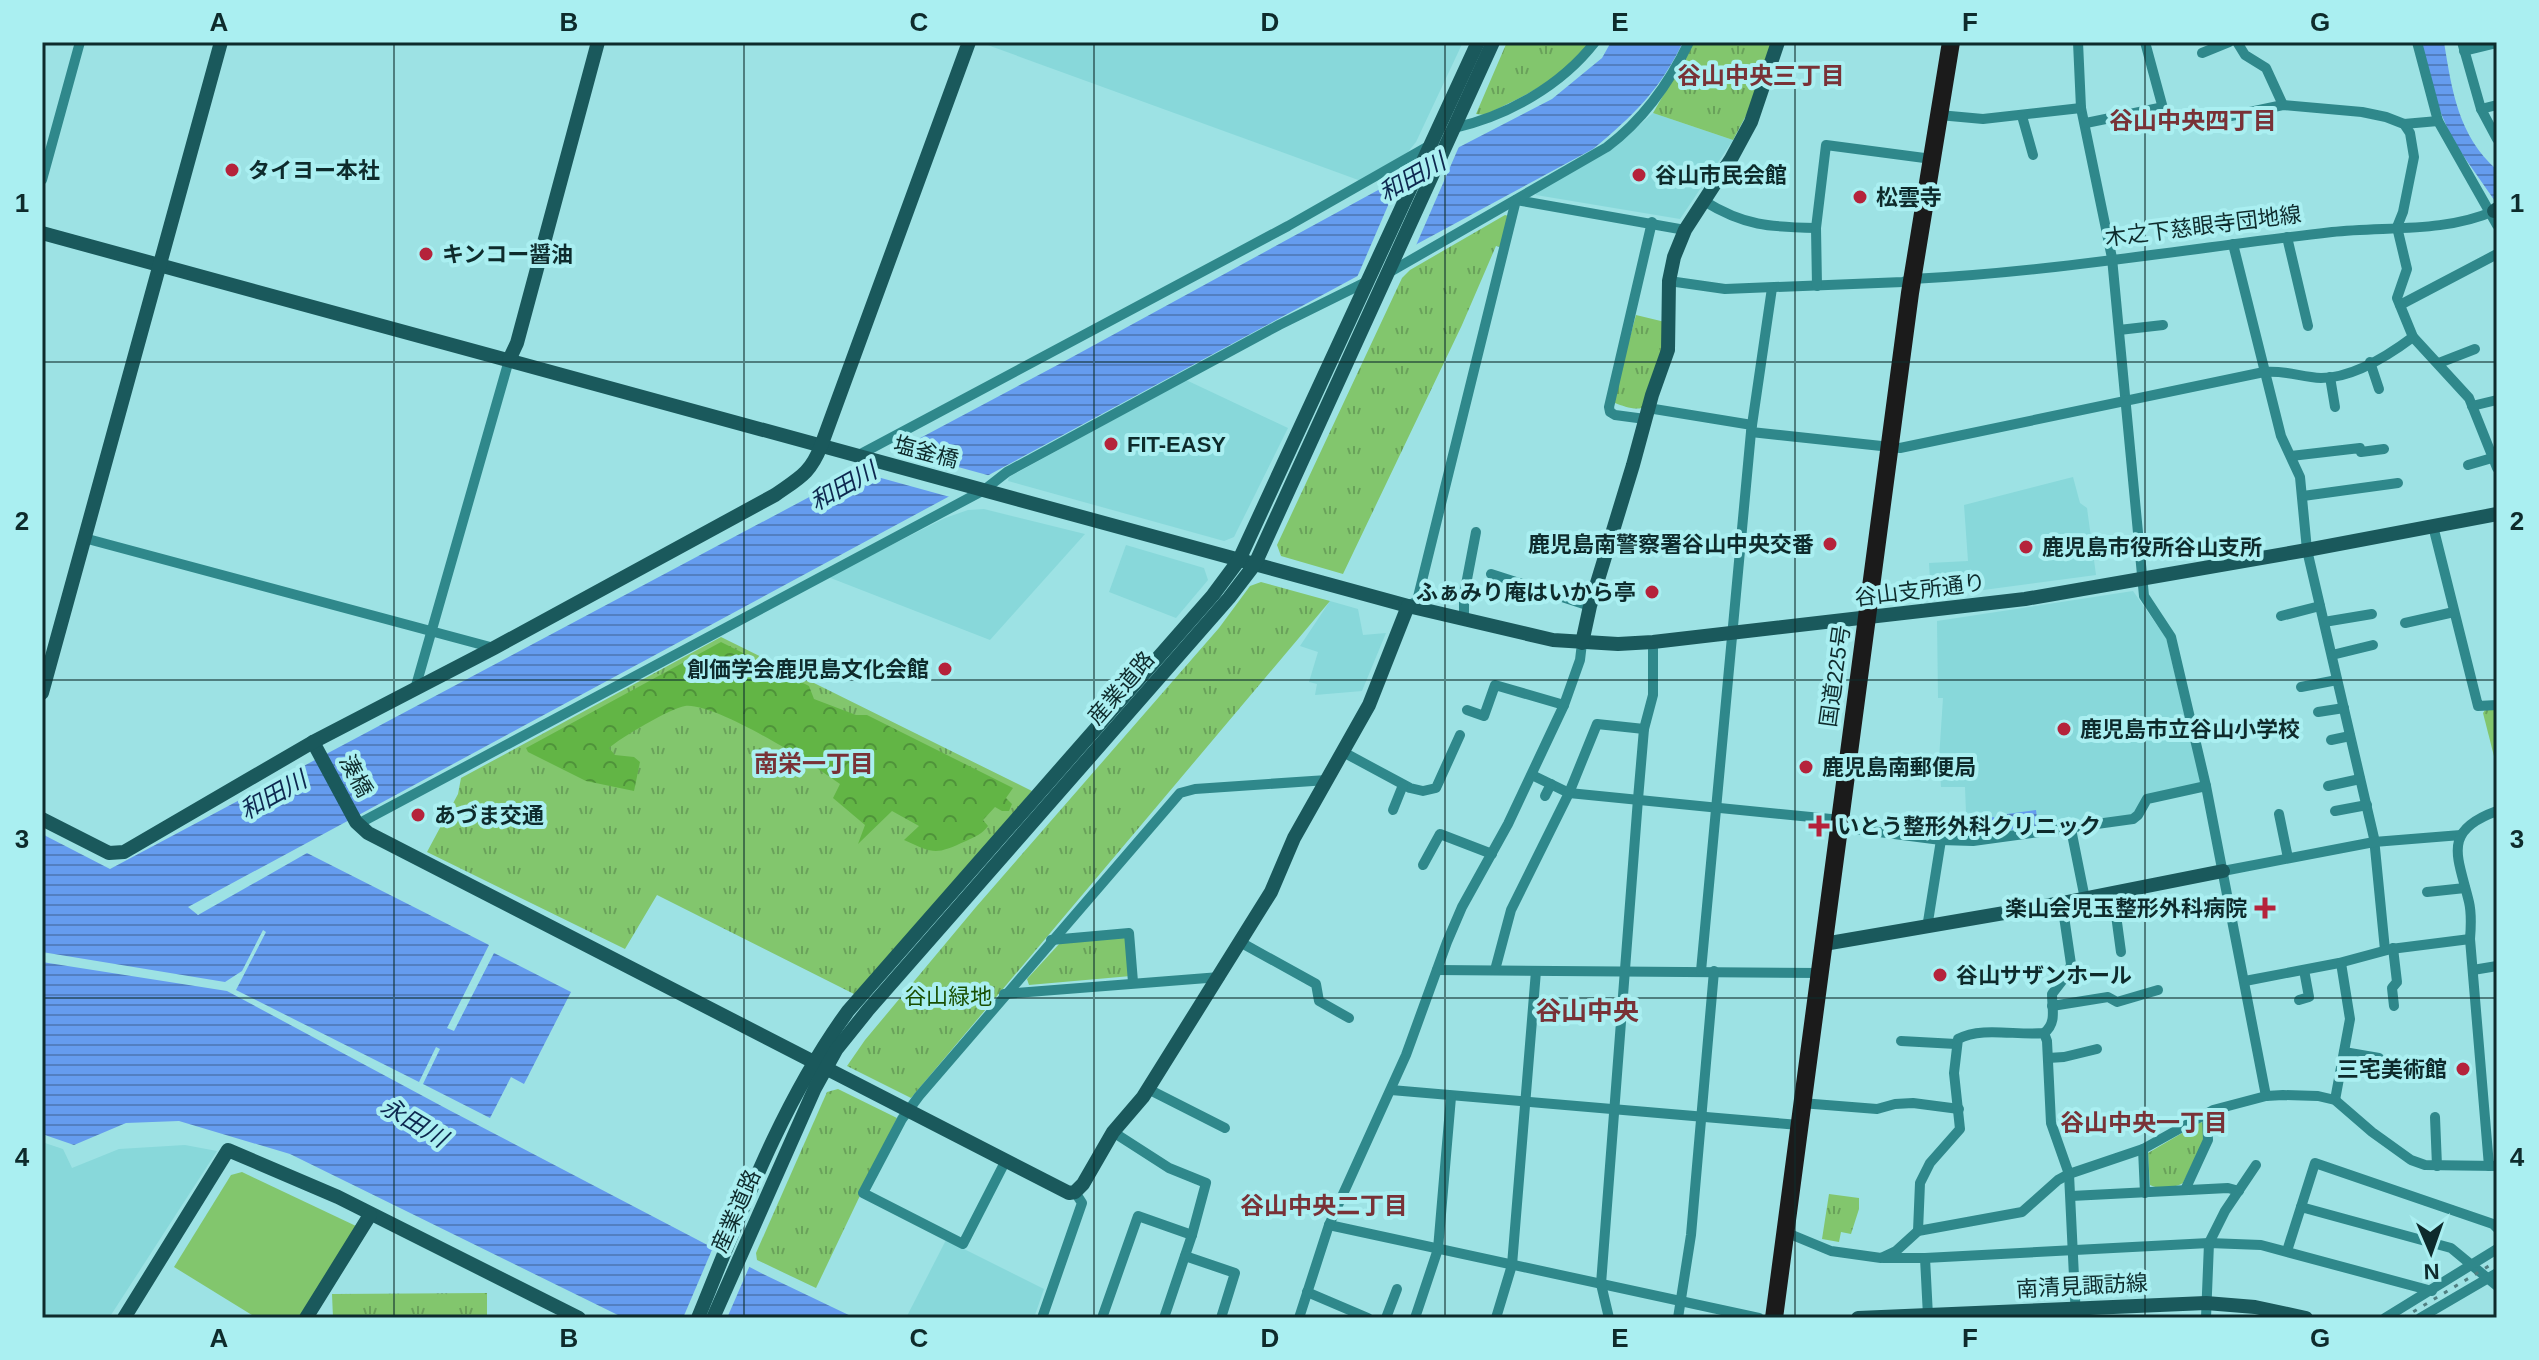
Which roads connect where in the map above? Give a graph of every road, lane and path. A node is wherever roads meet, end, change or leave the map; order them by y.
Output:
1 (80, 42) edge
2 (221, 42) edge
3 (598, 42) edge
4 (969, 42) edge
5 (1478, 42) edge
6 (1493, 42) edge
7 (1595, 42) edge
8 (1689, 42) edge
9 (1778, 42) edge
10 (1951, 42) edge
11 (2078, 42) edge
12 (2145, 42) edge
13 (2229, 42) edge
14 (2237, 42) edge
15 (2417, 42) edge
16 (2497, 43) edge
17 (2463, 46) edge
18 (2202, 53) dead end
19 (2283, 105) junction
20 (2497, 105) edge
21 (2081, 108) junction
22 (2481, 109) junction
23 (2164, 112) junction
24 (1939, 115) junction
25 (2022, 116) junction
26 (2438, 121) junction
27 (2086, 123) junction
28 (2404, 124) junction
29 (2497, 139) edge
30 (1441, 141) junction
31 (2033, 155) dead end
32 (1932, 159) junction
33 (42, 180) edge
34 (1516, 200) junction
35 (1704, 201) junction
36 (2495, 214) edge
37 (1652, 222) junction
38 (2397, 227) junction
39 (1816, 228) junction
40 (1685, 230) junction
41 (42, 233) edge
42 (2287, 237) junction
43 (2233, 244) junction
44 (2497, 254) edge
45 (2112, 258) junction
46 (159, 264) junction
47 (1392, 267) junction
48 (1371, 277) junction
49 (1912, 279) junction
50 (1669, 281) junction
51 (1817, 286) junction
52 (1772, 288) junction
53 (2400, 305) junction
54 (2163, 325) dead end
55 (2308, 326) dead end
56 (2119, 330) junction
57 (2413, 337) junction
58 (2475, 349) dead end
59 (509, 360) junction
60 (2370, 362) junction
61 (2439, 363) junction
62 (2264, 372) junction
63 (2330, 377) junction
64 (2379, 389) dead end
65 (2497, 400) edge
66 (2125, 403) junction
67 (2472, 406) junction
68 (2335, 407) dead end
69 (1647, 414) junction
70 (1752, 428) junction
71 (821, 446) junction
72 (1891, 448) junction
73 (2384, 449) dead end
74 (860, 456) junction
75 (2291, 456) junction
76 (2495, 463) edge
77 (2468, 465) dead end
78 (2398, 483) dead end
79 (984, 490) junction
80 (2303, 496) junction
81 (2497, 514) edge
82 (2433, 526) junction
83 (1476, 532) dead end
84 (84, 538) junction
85 (2307, 550) junction
86 (1239, 560) junction
87 (1255, 564) junction
88 (1491, 574) dead end
89 (2141, 580) junction
90 (1408, 606) junction
91 (1590, 606) junction
92 (2320, 606) junction
93 (2454, 612) junction
94 (2372, 614) dead end
95 (2281, 616) dead end
96 (1867, 619) junction
97 (1464, 620) junction
98 (2324, 622) junction
99 (2405, 623) dead end
100 (432, 631) junction
101 (1733, 634) junction
102 (1653, 642) junction
103 (1582, 643) junction
104 (2373, 645) dead end
105 (494, 648) junction
106 (2332, 655) junction
107 (2337, 680) junction
108 (2301, 687) dead end
109 (415, 689) junction
110 (42, 693) edge
111 (1564, 705) junction
112 (2497, 705) edge
113 (2344, 708) junction
114 (1467, 710) dead end
115 (2318, 712) dead end
116 (1644, 729) junction
117 (1460, 735) dead end
118 (2350, 736) junction
119 (2331, 740) dead end
120 (316, 747) junction
121 (1343, 752) junction
122 (1532, 775) junction
123 (2360, 779) junction
124 (1327, 780) junction
125 (1551, 784) junction
126 (1403, 785) junction
127 (2206, 786) junction
128 (2328, 786) dead end
129 (1569, 793) junction
130 (1545, 796) dead end
131 (1638, 799) junction
132 (2367, 805) junction
133 (1716, 806) junction
134 (1393, 810) dead end
135 (2335, 811) dead end
136 (2497, 811) edge
137 (2279, 814) dead end
138 (42, 819) edge
139 (357, 823) junction
140 (1840, 823) junction
141 (2071, 829) junction
142 (2461, 835) junction
143 (1941, 840) junction
144 (2374, 842) junction
145 (1492, 854) junction
146 (2288, 858) junction
147 (1423, 865) dead end
148 (2223, 871) junction
149 (2465, 888) junction
150 (2427, 892) dead end
151 (2113, 893) junction
152 (2085, 899) junction
153 (2062, 903) junction
154 (1927, 928) junction
155 (2470, 939) junction
156 (1051, 940) junction
157 (1240, 942) junction
158 (1824, 944) junction
159 (2389, 949) junction
160 (2121, 952) dead end
161 (2341, 963) junction
162 (2497, 966) edge
163 (1437, 970) junction
164 (1495, 970) junction
165 (2304, 970) junction
166 (2473, 970) junction
167 (1536, 971) junction
168 (1701, 971) junction
169 (1714, 971) junction
170 (1624, 972) junction
171 (1820, 973) junction
172 (1220, 977) junction
173 (2245, 981) junction
174 (1133, 982) junction
175 (2158, 990) dead end
176 (1004, 994) junction
177 (2308, 998) dead end
178 (2052, 1006) junction
179 (2394, 1006) dead end
180 (1349, 1018) dead end
181 (2044, 1033) junction
182 (1901, 1041) dead end
183 (1956, 1044) junction
184 (2097, 1049) dead end
185 (2344, 1052) junction
186 (2048, 1058) junction
187 (2379, 1058) dead end
188 (819, 1066) junction
189 (2497, 1083) edge
190 (2482, 1086) junction
191 (1148, 1089) junction
192 (1391, 1090) junction
193 (2266, 1096) junction
194 (1451, 1097) junction
195 (2335, 1100) junction
196 (1525, 1102) junction
197 (1801, 1103) junction
198 (1959, 1109) junction
199 (908, 1111) junction
200 (1613, 1111) junction
201 (2207, 1114) junction
202 (2435, 1117) dead end
203 (1702, 1118) junction
204 (1799, 1125) junction
205 (1225, 1128) dead end
206 (1113, 1132) junction
207 (2492, 1145) edge
208 (2143, 1149) junction
209 (1005, 1162) junction
210 (2256, 1165) dead end
211 (2437, 1166) junction
212 (2493, 1166) edge
213 (2069, 1174) junction
214 (2185, 1190) junction
215 (2239, 1191) junction
216 (1075, 1192) junction
217 (2145, 1193) junction
218 (2071, 1196) junction
219 (2301, 1207) junction
220 (370, 1215) junction
221 (1329, 1225) junction
222 (2497, 1228) edge
223 (1918, 1231) junction
224 (1785, 1232) junction
225 (1192, 1235) junction
226 (2209, 1243) junction
227 (1438, 1249) junction
228 (2497, 1249) edge
229 (2073, 1250) junction
230 (2287, 1251) junction
231 (733, 1252) junction
232 (1185, 1256) junction
233 (1881, 1258) junction
234 (1925, 1258) junction
235 (1512, 1265) junction
236 (2471, 1267) junction
237 (2492, 1276) edge
238 (1601, 1284) junction
239 (2497, 1286) edge
240 (1397, 1289) dead end
241 (2432, 1291) junction
242 (1307, 1292) junction
243 (1681, 1302) junction
244 (2206, 1310) edge
245 (2075, 1313) edge
246 (1928, 1317) edge
247 (124, 1318) edge
248 (306, 1318) edge
249 (579, 1318) edge
250 (698, 1318) edge
251 (713, 1318) edge
252 (1042, 1318) edge
253 (1102, 1318) edge
254 (1164, 1318) edge
255 (1221, 1318) edge
256 (1299, 1318) edge
257 (1368, 1318) edge
258 (1386, 1318) edge
259 (1415, 1318) edge
260 (1496, 1318) edge
261 (1609, 1318) edge
262 (1678, 1318) edge
263 (1759, 1318) edge
264 (1774, 1318) edge
265 (1858, 1318) edge
266 (2306, 1318) edge
267 (2385, 1318) edge
268 (2420, 1318) edge

1 - 33 street
2 - 46 street
3 - 59 street
4 - 71 street
5 - 30 street, 産業道路
6 - 30 street, 産業道路
7 - 30 street
8 - 34 street
9 - 35 street
10 - 24 highway, 国道225号
11 - 21 street
12 - 23 street
13 - 18 street
14 - 19 street
15 - 26 street
16 - 17 street
17 - 22 street
19 - 23 street
19 - 28 street
20 - 22 street
21 - 25 street
21 - 27 street
22 - 29 street
23 - 27 street
24 - 25 street
24 - 32 highway, 国道225号
25 - 31 street
26 - 28 street
26 - 36 street
27 - 45 street
28 - 38 street
30 - 47 street, 産業道路
30 - 48 street, 産業道路
30 - 74 street
32 - 39 street
32 - 49 highway, 国道225号
34 - 37 street
34 - 47 street
34 - 90 street
35 - 39 street
35 - 40 street
36 - 38 street, 木之下慈眼寺団地線
37 - 40 street
37 - 69 street
38 - 42 street, 木之下慈眼寺団地線
38 - 53 street
39 - 51 street
40 - 50 street
41 - 46 street, 塩釜橋
42 - 43 street, 木之下慈眼寺団地線
42 - 55 street
43 - 45 street, 木之下慈眼寺団地線
43 - 62 street
44 - 53 street
45 - 49 street, 木之下慈眼寺団地線
45 - 56 street
46 - 59 street, 塩釜橋
46 - 84 street
47 - 87 street, 産業道路
48 - 79 street
48 - 86 street, 産業道路
49 - 51 street, 木之下慈眼寺団地線
49 - 72 highway, 国道225号
50 - 52 street, 木之下慈眼寺団地線
50 - 69 street
51 - 52 street, 木之下慈眼寺団地線
52 - 70 street
53 - 57 street
54 - 56 street
56 - 66 street
57 - 60 street
57 - 61 street
58 - 61 street
59 - 71 street, 塩釜橋
59 - 100 street
60 - 63 street
60 - 64 street
61 - 67 street
62 - 63 street
62 - 66 street
62 - 75 street
63 - 68 street
65 - 67 street
66 - 72 street
66 - 89 street
67 - 76 street
69 - 70 street
69 - 91 street
70 - 72 street
70 - 101 street
71 - 74 street, 塩釜橋
71 - 105 street
72 - 96 highway, 国道225号
73 - 75 street
74 - 79 street, 塩釜橋
75 - 80 street
76 - 77 street
78 - 80 street
79 - 86 street, 塩釜橋
79 - 139 street
80 - 85 street
81 - 82 street, 谷山支所通り
82 - 85 street, 谷山支所通り
82 - 93 street
83 - 97 street
84 - 100 street
84 - 110 street
85 - 89 street, 谷山支所通り
85 - 92 street
86 - 87 street, 谷山支所通り
86 - 188 street, 産業道路
87 - 90 street, 谷山支所通り
87 - 188 street, 産業道路
88 - 91 street
89 - 96 street, 谷山支所通り
89 - 127 street
90 - 97 street, 谷山支所通り
90 - 121 street
91 - 103 street
92 - 95 street
92 - 98 street
93 - 99 street
93 - 112 street
94 - 98 street
96 - 101 street, 谷山支所通り
96 - 140 highway, 国道225号
97 - 103 street, 谷山支所通り
98 - 106 street
100 - 105 street
100 - 109 street
101 - 102 street, 谷山支所通り
101 - 133 street
102 - 103 street, 谷山支所通り
102 - 116 street
103 - 111 street
104 - 106 street
105 - 109 street
106 - 107 street
107 - 108 street
107 - 113 street
109 - 120 street
111 - 114 street
111 - 122 street
113 - 115 street
113 - 118 street
116 - 129 street
116 - 131 street
117 - 126 street
118 - 119 street
118 - 123 street
120 - 138 street
120 - 139 street, 湊橋
121 - 124 street
121 - 126 street
122 - 125 street
122 - 145 street
123 - 128 street
123 - 132 street
124 - 156 street
124 - 157 street
125 - 129 street
125 - 130 street
126 - 134 street
127 - 141 street
127 - 148 street
129 - 131 street
129 - 164 street
131 - 133 street
131 - 170 street
132 - 135 street
132 - 144 street
133 - 140 street
133 - 168 street
136 - 142 street
137 - 146 street
139 - 188 street
140 - 143 street
140 - 158 highway, 国道225号
141 - 143 street
141 - 152 street
142 - 144 street
142 - 149 street
143 - 154 street
144 - 146 street
144 - 159 street
145 - 147 street
145 - 163 street
146 - 148 street
148 - 151 street
148 - 173 street
149 - 150 street
149 - 155 street
151 - 152 street
151 - 160 street
152 - 153 street
153 - 154 street
153 - 178 street
154 - 158 street
155 - 159 street
155 - 166 street
156 - 174 street
156 - 176 street
157 - 172 street
157 - 180 street
158 - 171 highway, 国道225号
159 - 161 street
159 - 179 street
161 - 165 street
161 - 185 street
162 - 166 street
163 - 164 street
163 - 192 street
164 - 167 street
165 - 173 street
165 - 177 street
166 - 190 street
167 - 170 street
167 - 196 street
168 - 169 street
168 - 170 street
169 - 171 street
169 - 203 street
170 - 200 street
171 - 197 highway, 国道225号
172 - 174 street
172 - 191 street
173 - 193 street
174 - 176 street
175 - 178 street
176 - 199 street
178 - 181 street
181 - 183 street
181 - 186 street
182 - 183 street
183 - 198 street
184 - 186 street
185 - 187 street
185 - 195 street
186 - 213 street
188 - 199 street
188 - 231 street, 産業道路
189 - 190 street
190 - 207 street
191 - 205 street
191 - 206 street
192 - 194 street
192 - 221 street
193 - 195 street
193 - 201 street
194 - 196 street
194 - 227 street
195 - 211 street
196 - 200 street
196 - 235 street
197 - 198 street
197 - 204 highway, 国道225号
198 - 223 street
199 - 209 street
199 - 209 street
200 - 203 street
200 - 238 street
201 - 208 street
201 - 214 street
202 - 211 street
203 - 204 street
203 - 243 street
204 - 224 highway, 国道225号
206 - 216 street
206 - 225 street
207 - 212 street
208 - 213 street
208 - 217 street
209 - 216 street
210 - 215 street
211 - 212 street
213 - 218 street
213 - 223 street
214 - 215 street
214 - 217 street
215 - 226 street
216 - 252 street
217 - 218 street
218 - 229 street
219 - 222 street
219 - 230 street
219 - 236 street
220 - 247 street
220 - 248 street
220 - 249 street
221 - 227 street
221 - 242 street
223 - 233 street
224 - 233 street
224 - 264 highway, 国道225号
225 - 232 street
225 - 253 street
226 - 229 street
226 - 230 street
226 - 244 street
227 - 235 street
227 - 259 street
228 - 236 street
229 - 234 street
229 - 245 street
230 - 241 street
231 - 250 street, 産業道路
231 - 251 street, 産業道路
232 - 254 street
232 - 255 street
233 - 234 street
234 - 246 street
235 - 238 street
235 - 260 street
236 - 237 street
236 - 241 street
237 - 239 street
237 - 268 street
238 - 243 street
238 - 261 street
240 - 258 street
241 - 267 street
242 - 256 street
242 - 257 street
243 - 262 street
243 - 263 street
244 - 245 street, 南清見諏訪線
244 - 266 street, 南清見諏訪線
245 - 246 street, 南清見諏訪線
246 - 265 street, 南清見諏訪線

